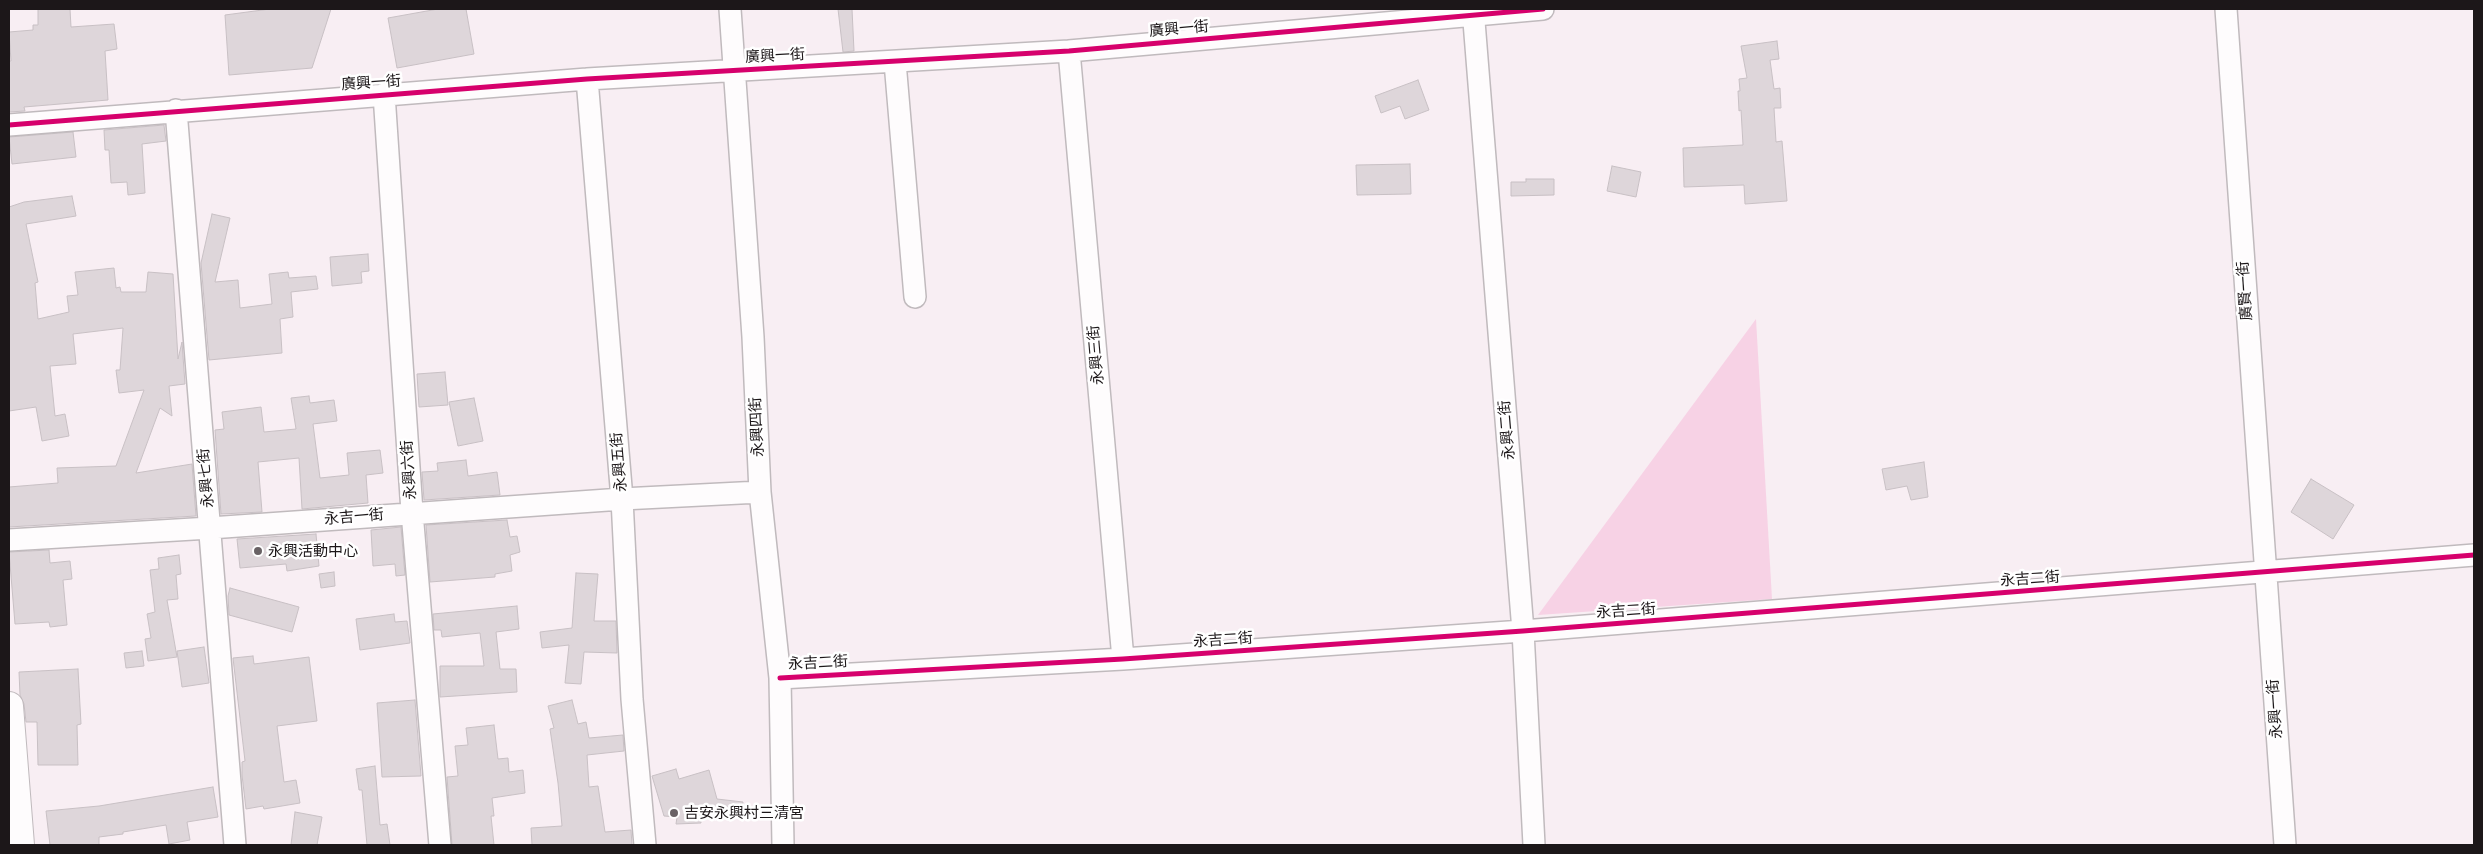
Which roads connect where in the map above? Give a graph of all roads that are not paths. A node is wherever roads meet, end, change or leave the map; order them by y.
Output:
1 (730, 9) edge
2 (1538, 9) edge
3 (1543, 9) edge
4 (2226, 9) edge
5 (1473, 12) edge
6 (1069, 51) junction
7 (894, 62) junction
8 (736, 71) junction
9 (587, 79) junction
10 (384, 94) junction
11 (176, 110) junction
12 (9, 125) edge
13 (916, 297) dead end
14 (760, 492) junction
15 (622, 499) junction
16 (412, 512) junction
17 (210, 528) junction
18 (9, 540) edge
19 (2474, 556) edge
20 (2264, 573) junction
21 (1523, 631) junction
22 (1123, 659) junction
23 (780, 678) junction
24 (9, 706) edge
25 (20, 845) edge
26 (235, 845) edge
27 (440, 845) edge
28 (645, 845) edge
29 (783, 845) edge
30 (1534, 845) edge
31 (2286, 845) edge

1 - 8 street, 永興四街
2 - 3 street, 廣興一街
2 - 5 street, 廣興一街
4 - 20 street, 廣賢一街
5 - 6 street, 廣興一街
5 - 21 street, 永興二街
6 - 7 street, 廣興一街
6 - 22 street, 永興三街
7 - 8 street, 廣興一街
7 - 13 street
8 - 9 street, 廣興一街
8 - 14 street, 永興四街
9 - 10 street, 廣興一街
9 - 15 street, 永興五街
10 - 11 street, 廣興一街
10 - 16 street, 永興六街
11 - 12 street, 廣興一街
11 - 17 street, 永興七街
14 - 15 street, 永吉一街
14 - 23 street, 永興四街
15 - 16 street, 永吉一街
15 - 28 street, 永興五街
16 - 17 street, 永吉一街
16 - 27 street, 永興六街
17 - 18 street, 永吉一街
17 - 26 street, 永興七街
19 - 20 street, 永吉二街
20 - 21 street, 永吉二街
20 - 31 street, 永興一街
21 - 22 street, 永吉二街
21 - 30 street, 永興二街
22 - 23 street, 永吉二街
23 - 29 street, 永興四街
24 - 25 street

